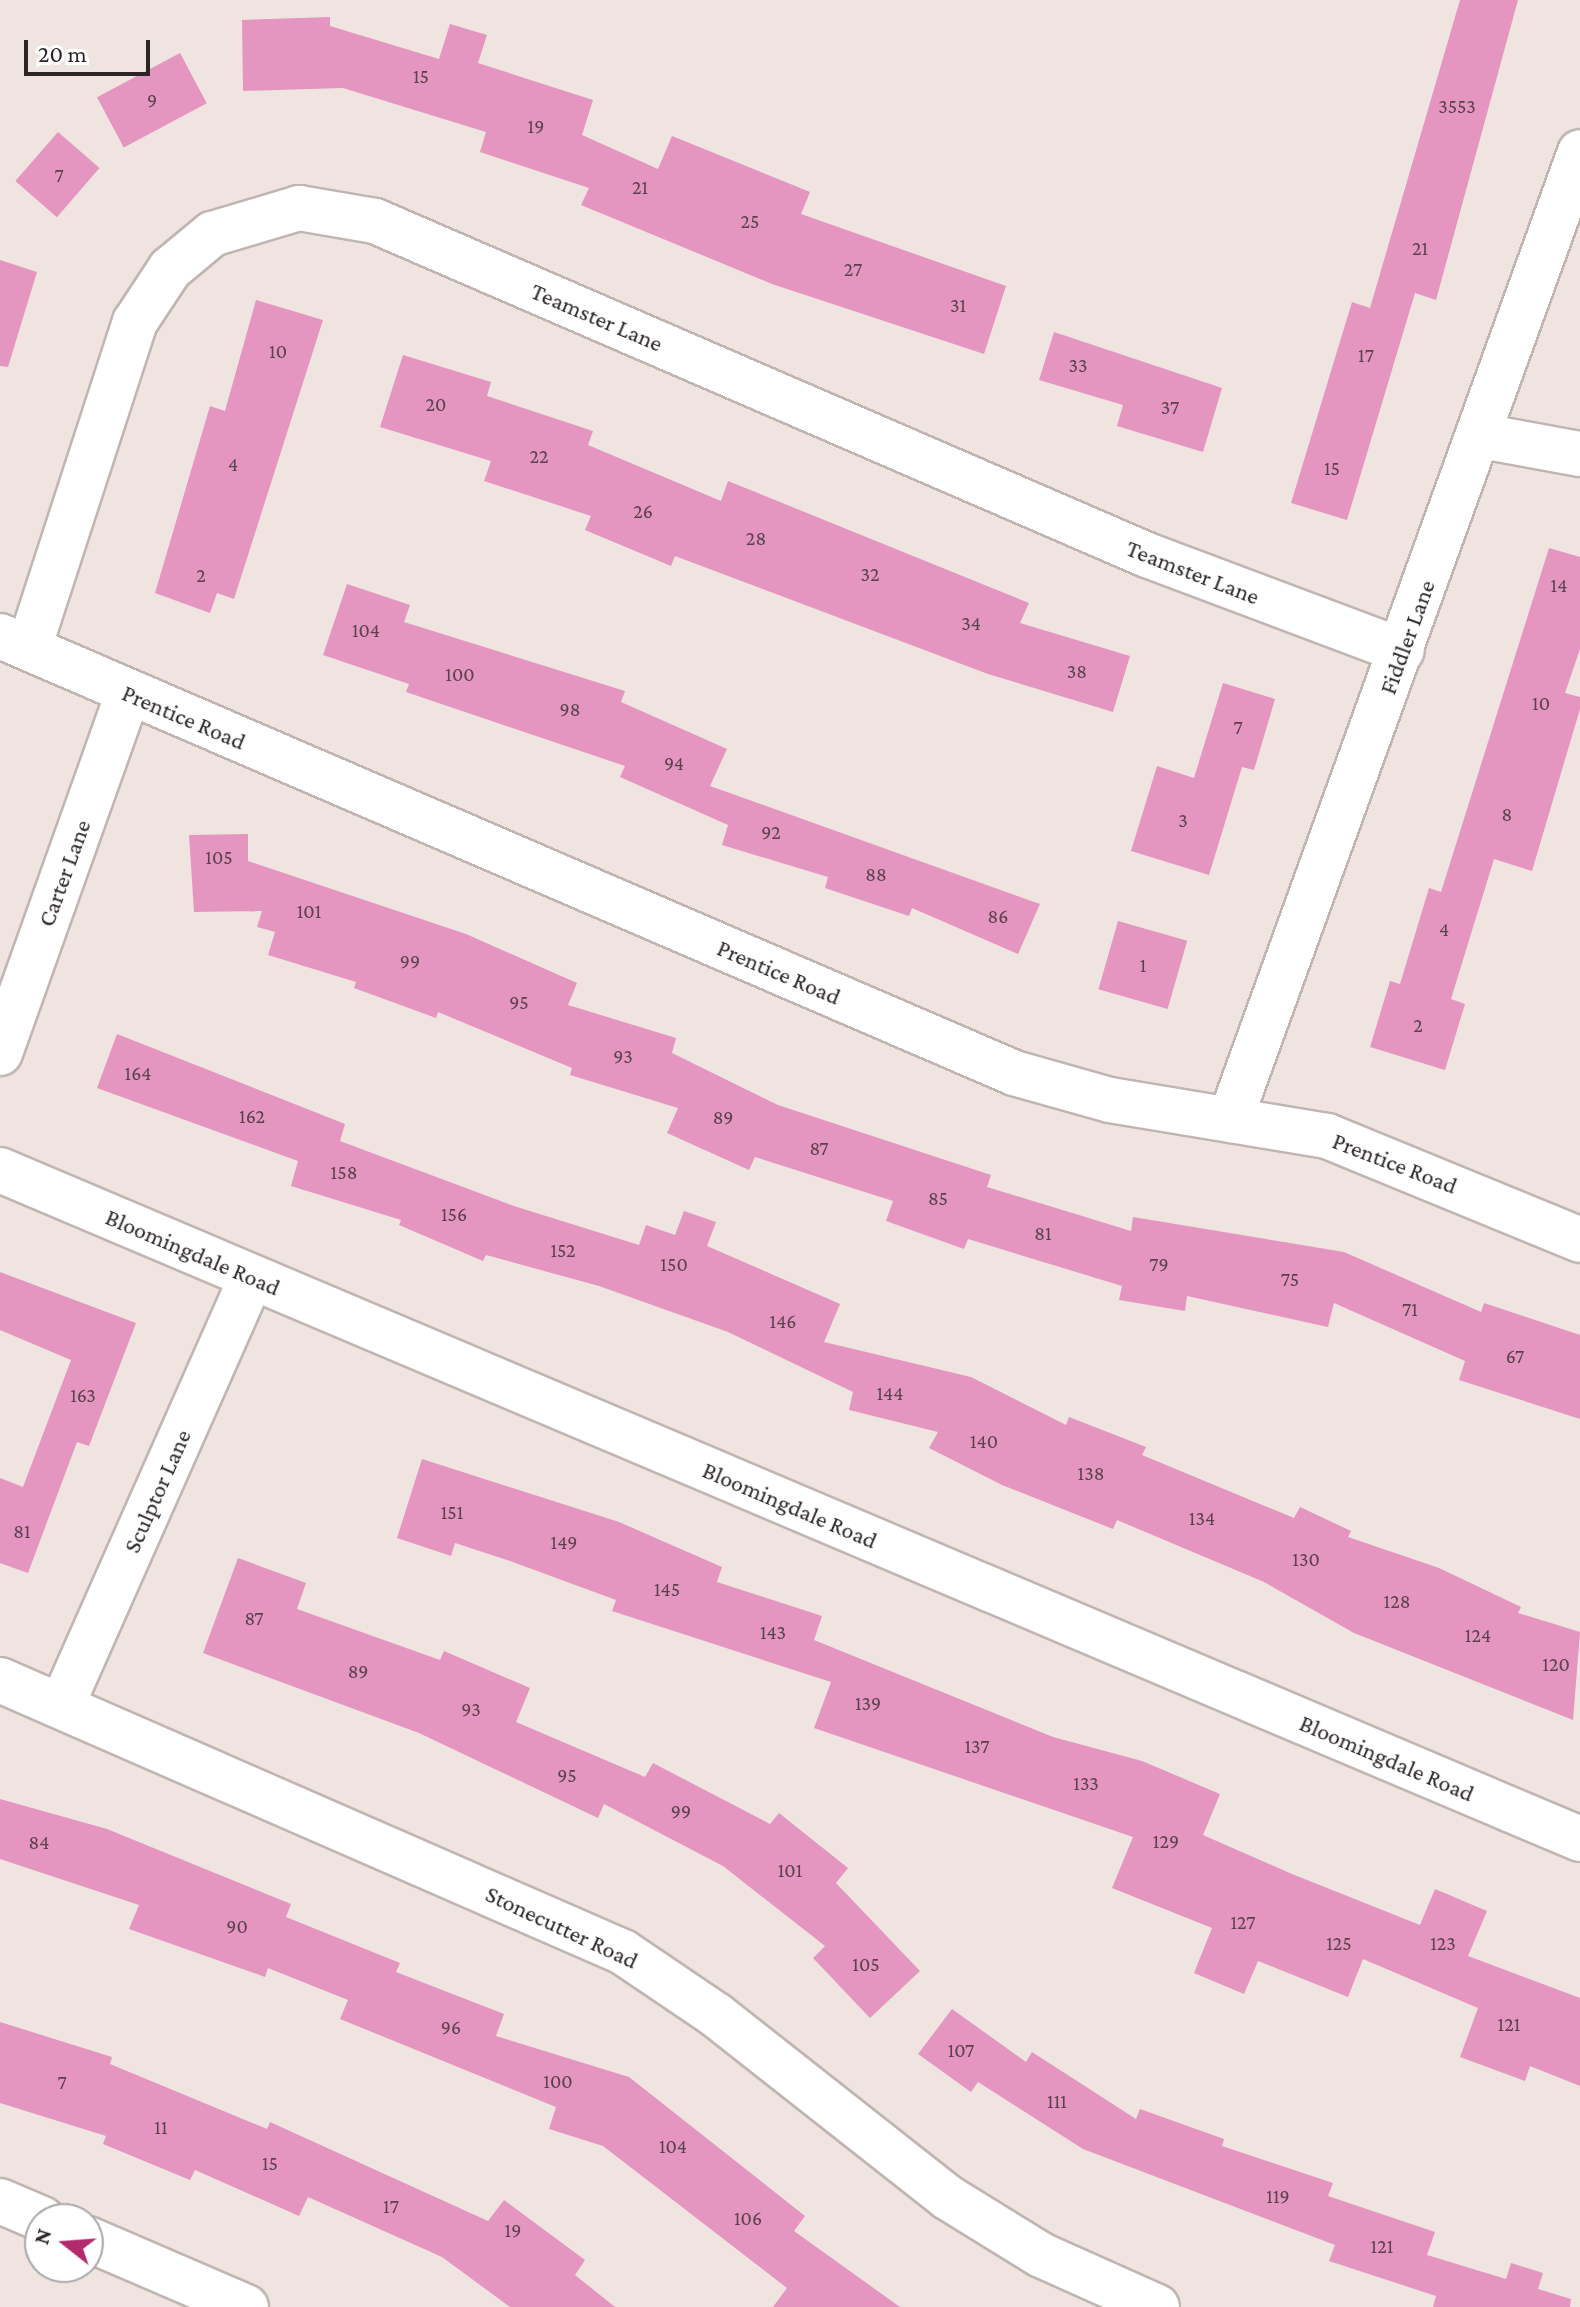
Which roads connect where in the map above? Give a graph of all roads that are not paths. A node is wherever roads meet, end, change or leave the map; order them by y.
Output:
1 (1580, 152) edge
2 (1482, 436) junction
3 (1580, 454) edge
4 (14, 642) edge
5 (1402, 651) junction
6 (128, 693) junction
7 (0, 1053) edge
8 (1230, 1120) junction
9 (0, 1170) edge
10 (1580, 1240) edge
11 (252, 1277) junction
12 (0, 1680) edge
13 (62, 1705) junction
14 (1580, 1839) edge
15 (0, 2201) edge
16 (24, 2211) edge
17 (104, 2246) edge
18 (246, 2307) edge
19 (1157, 2307) edge

1 - 2 street, Fiddler Lane
2 - 3 street
2 - 5 street, Fiddler Lane
4 - 5 street, Teamster Lane
4 - 6 street, Prentice Road
5 - 8 street, Fiddler Lane
6 - 7 street, Carter Lane
6 - 8 street, Prentice Road
8 - 10 street, Prentice Road
9 - 11 street, Bloomingdale Road
11 - 13 street, Sculptor Lane
11 - 14 street, Bloomingdale Road
12 - 13 street, Stonecutter Road
13 - 19 street, Stonecutter Road
15 - 16 street
17 - 18 street

